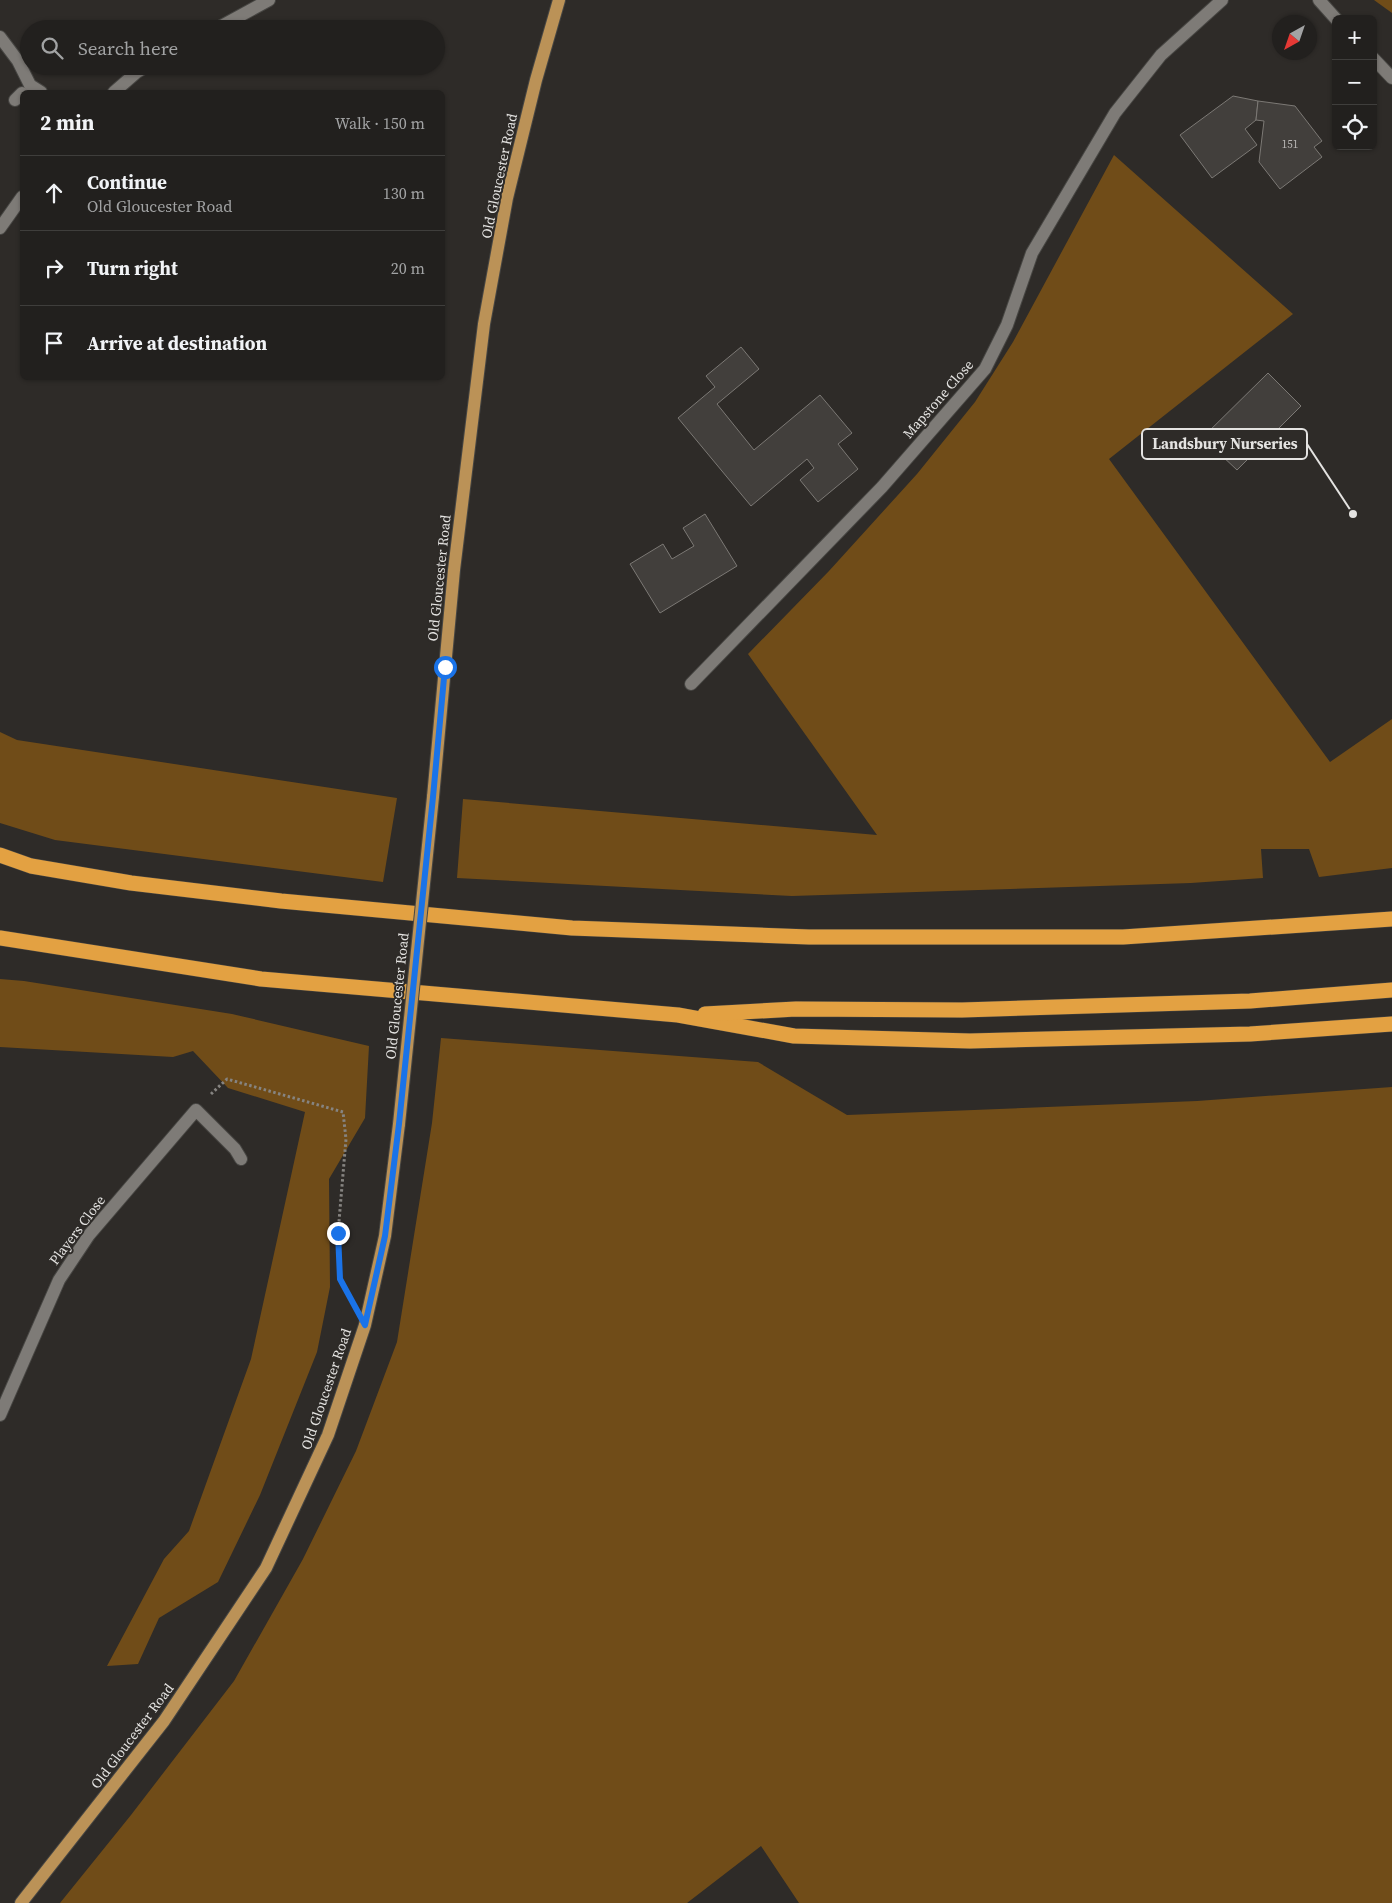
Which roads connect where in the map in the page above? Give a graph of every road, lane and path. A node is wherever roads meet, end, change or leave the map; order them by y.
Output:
1 (269, 0) edge
2 (560, 0) edge
3 (1222, 0) edge
4 (1319, 0) edge
5 (1332, 15) edge
6 (232, 20) edge
7 (0, 36) edge
8 (1375, 60) edge
9 (20, 74) edge
10 (20, 75) edge
11 (134, 75) edge
12 (1392, 78) edge
13 (23, 90) edge
14 (116, 90) edge
15 (20, 200) edge
16 (0, 228) edge
17 (691, 684) dead end
18 (0, 855) edge
19 (1392, 918) edge
20 (0, 938) edge
21 (1392, 990) edge
22 (678, 1015) junction
23 (1392, 1024) edge
24 (196, 1110) junction
25 (241, 1159) dead end
26 (365, 1325) junction
27 (0, 1415) edge
28 (21, 1903) edge

1 - 6 street
2 - 26 main road, Old Gloucester Road, bridge
3 - 17 street, Mapstone Close
4 - 5 street
7 - 9 street
8 - 12 street
10 - 13 street
11 - 14 street
15 - 16 street
18 - 19 highway
20 - 22 highway
21 - 22 highway
22 - 23 highway
24 - 25 street
24 - 26 path
24 - 27 street, Players Close
26 - 28 main road, Old Gloucester Road

